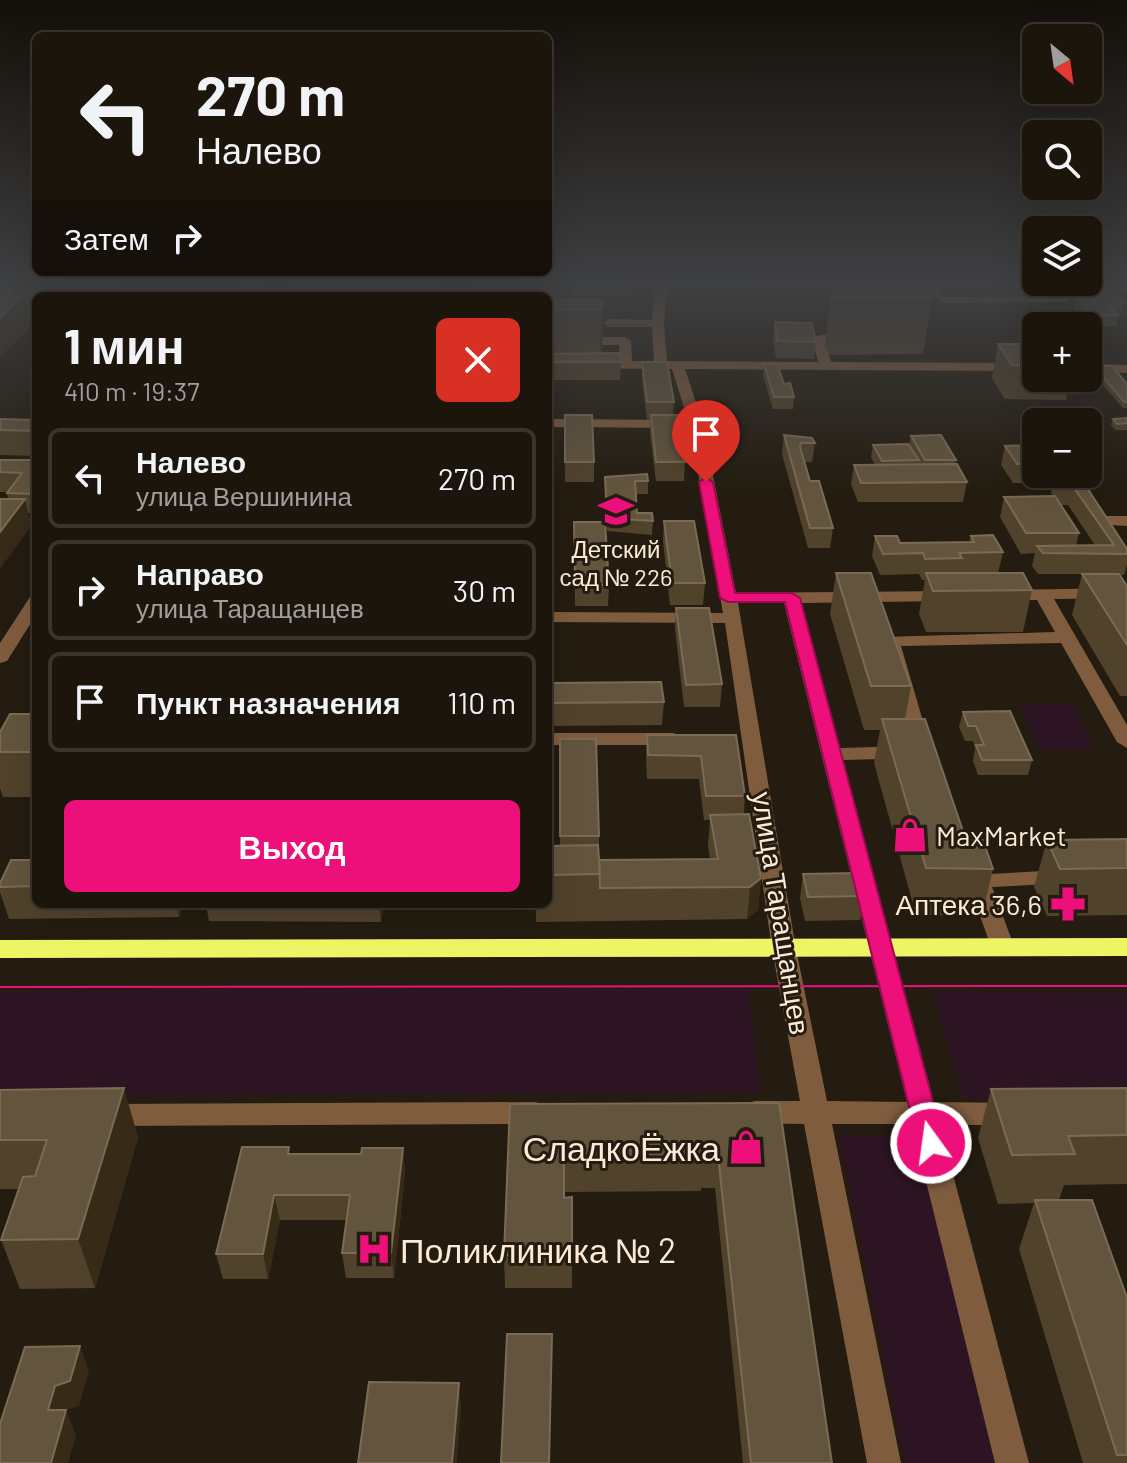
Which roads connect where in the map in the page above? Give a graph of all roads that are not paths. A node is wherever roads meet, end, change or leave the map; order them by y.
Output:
1 (626, 353) edge
2 (666, 353) edge
3 (822, 353) edge
4 (552, 364) edge
5 (626, 364) junction
6 (669, 364) junction
7 (826, 367) junction
8 (1022, 367) edge
9 (1102, 368) edge
10 (1127, 369) edge
11 (552, 423) edge
12 (696, 424) junction
13 (1099, 521) edge
14 (1127, 521) edge
15 (1127, 593) edge
16 (1042, 594) junction
17 (792, 598) junction
18 (32, 607) edge
19 (731, 608) junction
20 (552, 617) edge
21 (1066, 637) junction
22 (0, 657) edge
23 (691, 738) edge
24 (552, 739) edge
25 (1127, 742) edge
26 (831, 754) junction
27 (1082, 878) edge
28 (879, 946) junction
29 (1002, 946) junction
30 (1127, 947) edge
31 (0, 949) edge
32 (784, 949) junction
33 (729, 1112) edge
34 (555, 1113) edge
35 (818, 1113) junction
36 (924, 1114) junction
37 (79, 1115) edge
38 (1035, 1115) edge
39 (884, 1463) edge
40 (1012, 1463) edge

1 - 5 street
2 - 6 street, улица Таращанцев
3 - 7 street
4 - 5 street
5 - 6 street
6 - 7 street
6 - 12 street, улица Таращанцев
7 - 8 street
9 - 10 street
11 - 12 street
12 - 19 street, улица Таращанцев
13 - 14 street
15 - 16 street
16 - 17 street
16 - 21 street
17 - 19 street
17 - 26 street
18 - 22 street
19 - 20 street
19 - 32 street, улица Таращанцев
21 - 25 street
21 - 26 street
23 - 24 street
26 - 28 street
27 - 29 street
28 - 29 main road
28 - 32 main road
28 - 36 street
29 - 30 main road
31 - 32 main road
32 - 35 street, улица Таращанцев
33 - 35 street
34 - 37 street
35 - 36 street
35 - 39 street, улица Таращанцев
36 - 38 street
36 - 40 street

